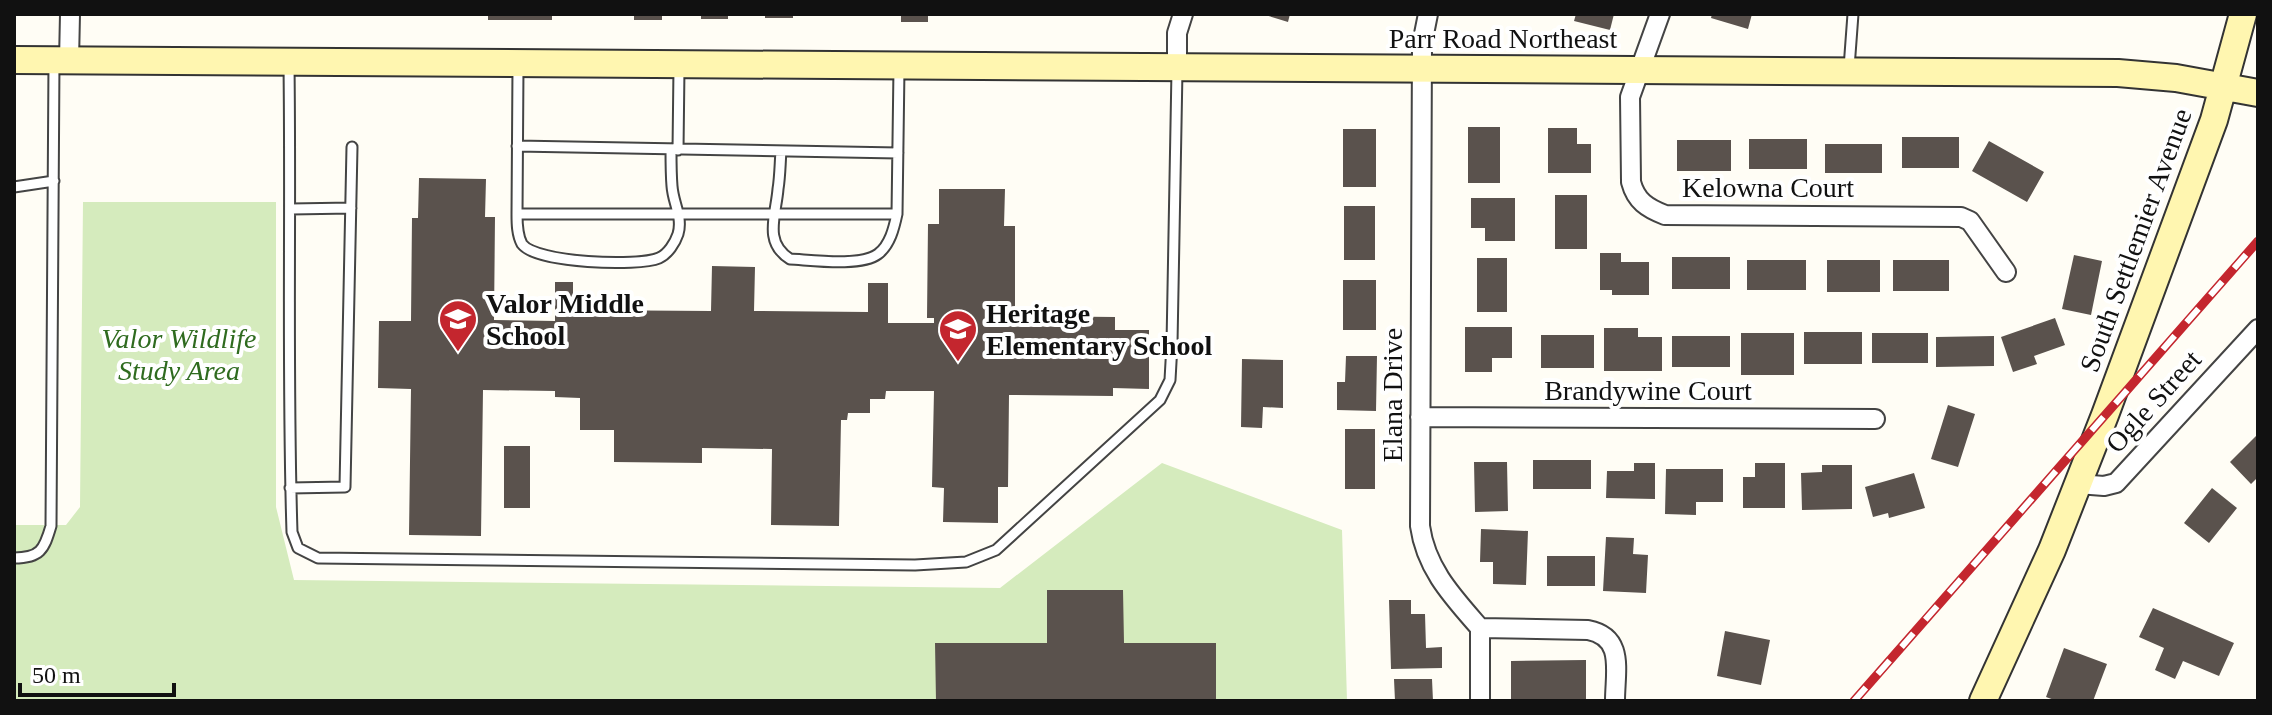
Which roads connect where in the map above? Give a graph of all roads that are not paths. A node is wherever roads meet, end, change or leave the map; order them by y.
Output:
1 (70, 14) edge
2 (1183, 14) edge
3 (1428, 14) edge
4 (1660, 14) edge
5 (1853, 14) edge
6 (2243, 14) edge
7 (14, 60) edge
8 (62, 60) junction
9 (289, 62) junction
10 (518, 63) junction
11 (679, 65) junction
12 (899, 66) junction
13 (1177, 68) junction
14 (1422, 70) junction
15 (1639, 71) junction
16 (1849, 72) junction
17 (2222, 88) junction
18 (2258, 93) edge
19 (517, 146) junction
20 (352, 147) dead end
21 (675, 150) junction
22 (781, 151) junction
23 (898, 153) junction
24 (54, 181) junction
25 (14, 187) edge
26 (351, 208) junction
27 (291, 209) junction
28 (517, 214) junction
29 (679, 214) junction
30 (772, 214) junction
31 (897, 214) junction
32 (2006, 272) dead end
33 (2258, 329) edge
34 (1420, 417) junction
35 (1875, 419) dead end
36 (2078, 484) junction
37 (290, 488) junction
38 (14, 558) edge
39 (1480, 628) junction
40 (1480, 701) edge
41 (1615, 701) edge
42 (1983, 701) edge

1 - 8 street
2 - 13 street
3 - 14 street, Elana Drive
4 - 15 street
5 - 16 lane
6 - 17 main road, South Settlemier Avenue
7 - 8 main road, Parr Road Northeast
8 - 9 main road, Parr Road Northeast
8 - 24 lane
9 - 10 main road, Parr Road Northeast
9 - 27 lane
10 - 11 main road, Parr Road Northeast
10 - 19 lane
11 - 12 main road, Parr Road Northeast
11 - 21 lane
12 - 13 main road, Parr Road Northeast
12 - 23 lane
13 - 14 main road, Parr Road Northeast
13 - 37 lane
14 - 15 main road, Parr Road Northeast
14 - 34 street, Elana Drive
15 - 16 main road, Parr Road Northeast
15 - 32 street, Kelowna Court
16 - 17 main road, Parr Road Northeast
17 - 18 main road, Parr Road Northeast
17 - 36 main road, South Settlemier Avenue
19 - 21 lane
19 - 28 lane
20 - 26 lane
21 - 22 lane
21 - 29 lane
22 - 23 lane
22 - 30 lane
23 - 31 lane
24 - 25 lane
24 - 38 lane
26 - 27 lane
26 - 37 lane
27 - 37 lane
28 - 29 lane
28 - 29 lane
29 - 30 lane
30 - 31 lane
30 - 31 lane
33 - 36 street, Ogle Street
34 - 35 street, Brandywine Court
34 - 39 street, Elana Drive
36 - 42 main road, South Settlemier Avenue
39 - 40 street
39 - 41 street

